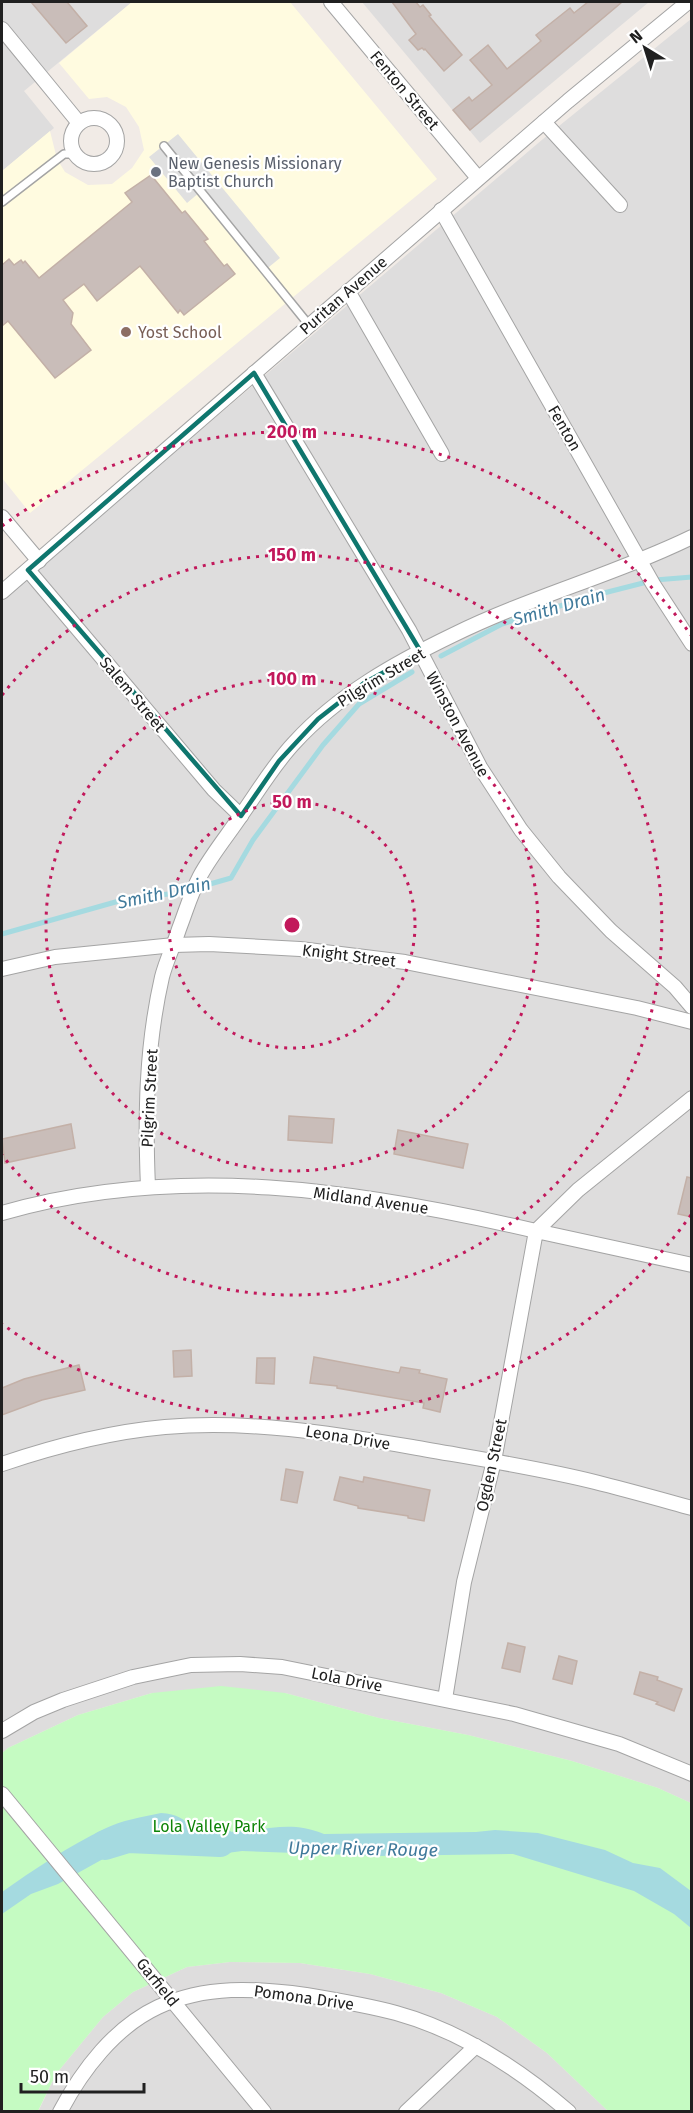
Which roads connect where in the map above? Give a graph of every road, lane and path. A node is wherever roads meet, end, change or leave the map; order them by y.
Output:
1 (331, 2) edge
2 (686, 6) edge
3 (2, 29) edge
4 (544, 122) junction
5 (79, 123) junction
6 (164, 146) dead end
7 (74, 154) junction
8 (478, 178) junction
9 (2, 202) edge
10 (620, 206) dead end
11 (441, 210) junction
12 (348, 291) junction
13 (309, 325) junction
14 (254, 373) junction
15 (442, 454) dead end
16 (2, 517) edge
17 (692, 537) edge
18 (639, 559) junction
19 (33, 565) junction
20 (2, 592) edge
21 (692, 644) edge
22 (421, 652) junction
23 (241, 816) junction
24 (174, 945) junction
25 (2, 969) edge
26 (692, 1006) edge
27 (692, 1022) edge
28 (692, 1098) edge
29 (148, 1187) junction
30 (2, 1213) edge
31 (536, 1231) junction
32 (692, 1265) edge
33 (494, 1461) junction
34 (2, 1464) edge
35 (692, 1508) edge
36 (445, 1699) junction
37 (2, 1731) edge
38 (692, 1774) edge
39 (2, 1794) edge
40 (173, 2001) junction
41 (476, 2046) junction
42 (60, 2112) edge
43 (264, 2112) edge
44 (406, 2112) edge
45 (569, 2112) edge

1 - 8 street, Fenton Street
2 - 4 street, Puritan Avenue
3 - 5 street
4 - 8 street, Puritan Avenue
4 - 10 street
5 - 7 street
5 - 7 street
6 - 13 lane
7 - 9 lane
8 - 11 street, Puritan Avenue
11 - 12 street, Puritan Avenue
11 - 18 street, Fenton
12 - 13 street, Puritan Avenue
12 - 15 street
13 - 14 street, Puritan Avenue
14 - 19 street, Puritan Avenue
14 - 22 street, Winston Avenue
16 - 19 street, Salem Street
17 - 18 street, Pilgrim Street
18 - 21 street, Fenton
18 - 22 street, Pilgrim Street
19 - 20 street, Puritan Avenue
19 - 23 street, Salem Street
22 - 23 street, Pilgrim Street
22 - 26 street, Winston Avenue
23 - 24 street, Pilgrim Street
24 - 25 street, Knight Street
24 - 27 street, Knight Street
24 - 29 street, Pilgrim Street
28 - 31 street
29 - 30 street, Midland Avenue
29 - 31 street, Midland Avenue
31 - 32 street, Midland Avenue
31 - 33 street, Ogden Street
33 - 34 street, Leona Drive
33 - 35 street, Leona Drive
33 - 36 street, Ogden Street
36 - 37 street, Lola Drive
36 - 38 street, Lola Drive
39 - 40 street, Garfield
40 - 41 street, Pomona Drive
40 - 42 street, Pomona Drive
40 - 43 street, Garfield
41 - 44 street
41 - 45 street, Pomona Drive

